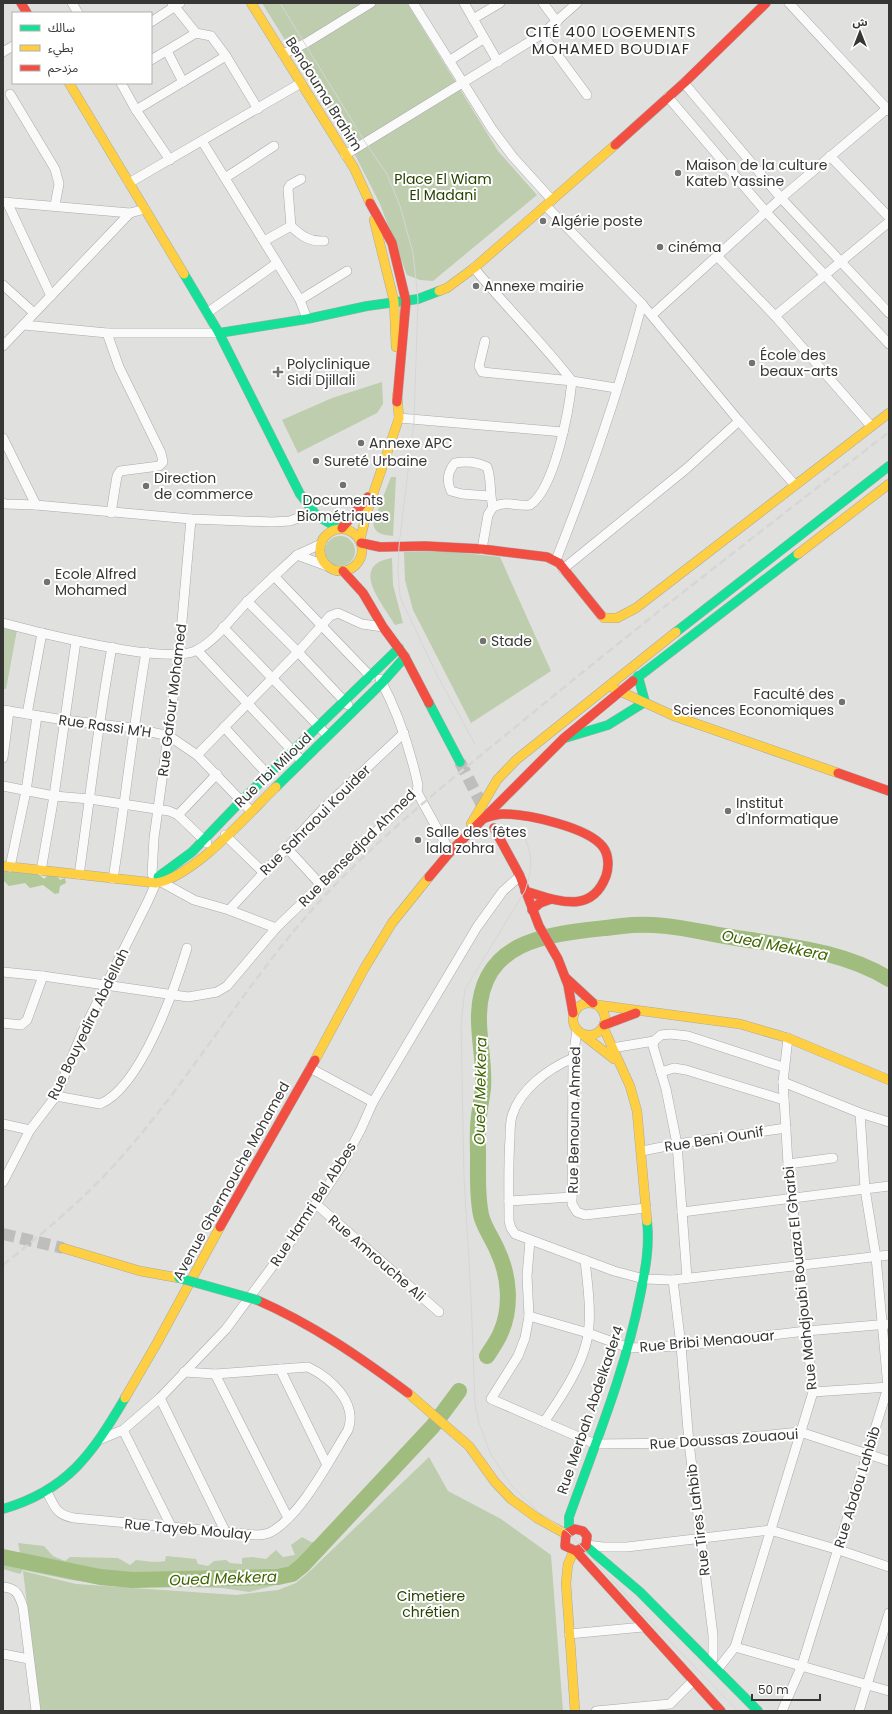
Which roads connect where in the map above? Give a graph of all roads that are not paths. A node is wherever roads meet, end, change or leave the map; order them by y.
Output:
1 (20, 3) edge
2 (72, 3) edge
3 (251, 3) edge
4 (371, 3) edge
5 (415, 3) edge
6 (464, 3) edge
7 (500, 3) edge
8 (543, 3) edge
9 (577, 3) edge
10 (766, 3) edge
11 (789, 3) edge
12 (175, 4) edge
13 (26, 12) edge
14 (77, 12) edge
15 (473, 19) junction
16 (152, 21) edge
17 (557, 22) junction
18 (196, 33) junction
19 (542, 34) junction
20 (484, 39) junction
21 (12, 47) edge
22 (168, 51) junction
23 (3, 52) edge
24 (283, 54) junction
25 (226, 56) junction
26 (152, 59) edge
27 (449, 61) junction
28 (498, 62) junction
29 (183, 82) junction
30 (301, 83) junction
31 (684, 83) junction
32 (70, 84) edge
33 (122, 84) edge
34 (463, 84) junction
35 (10, 94) dead end
36 (587, 96) dead end
37 (668, 96) junction
38 (258, 108) junction
39 (888, 109) edge
40 (136, 110) junction
41 (202, 141) junction
42 (274, 146) dead end
43 (346, 155) junction
44 (830, 156) junction
45 (170, 160) junction
46 (225, 178) junction
47 (301, 179) dead end
48 (129, 183) junction
49 (781, 198) junction
50 (5, 202) edge
51 (369, 202) junction
52 (549, 203) junction
53 (55, 205) junction
54 (145, 209) junction
55 (766, 212) junction
56 (130, 213) junction
57 (889, 217) edge
58 (889, 222) edge
59 (291, 226) junction
60 (264, 241) junction
61 (324, 241) dead end
62 (717, 256) junction
63 (842, 262) junction
64 (277, 263) junction
65 (474, 268) junction
66 (347, 271) dead end
67 (824, 274) junction
68 (3, 285) edge
69 (51, 296) junction
70 (300, 300) junction
71 (394, 301) junction
72 (406, 301) junction
73 (642, 304) junction
74 (889, 312) edge
75 (34, 313) junction
76 (207, 313) junction
77 (652, 315) junction
78 (775, 316) junction
79 (307, 319) junction
80 (24, 325) junction
81 (108, 333) junction
82 (219, 333) junction
83 (485, 341) dead end
84 (889, 344) edge
85 (3, 346) edge
86 (572, 381) junction
87 (616, 388) junction
88 (397, 402) junction
89 (889, 412) edge
90 (398, 418) junction
91 (739, 421) junction
92 (871, 426) junction
93 (563, 432) junction
94 (3, 438) edge
95 (889, 466) edge
96 (794, 484) junction
97 (889, 484) edge
98 (376, 485) junction
99 (490, 496) junction
100 (36, 505) junction
101 (4, 507) edge
102 (493, 508) junction
103 (111, 513) junction
104 (314, 513) junction
105 (192, 519) junction
106 (341, 529) junction
107 (323, 540) junction
108 (360, 541) junction
109 (390, 547) junction
110 (482, 549) junction
111 (297, 555) junction
112 (556, 560) junction
113 (327, 566) junction
114 (359, 567) junction
115 (564, 569) junction
116 (342, 571) junction
117 (274, 576) junction
118 (367, 599) junction
119 (248, 601) junction
120 (3, 623) edge
121 (321, 627) junction
122 (383, 627) junction
123 (223, 628) junction
124 (42, 633) junction
125 (76, 640) junction
126 (112, 647) junction
127 (398, 648) junction
128 (197, 650) junction
129 (146, 652) junction
130 (298, 652) junction
131 (179, 655) junction
132 (405, 657) junction
133 (373, 674) junction
134 (638, 676) junction
135 (272, 677) junction
136 (382, 683) junction
137 (608, 685) junction
138 (619, 692) junction
139 (248, 702) junction
140 (344, 702) junction
141 (645, 702) junction
142 (6, 710) edge
143 (354, 711) junction
144 (27, 714) junction
145 (37, 716) junction
146 (64, 720) junction
147 (563, 722) junction
148 (98, 724) junction
149 (319, 726) junction
150 (224, 727) junction
151 (133, 728) junction
152 (404, 733) junction
153 (169, 736) junction
154 (328, 736) junction
155 (564, 738) junction
156 (294, 753) junction
157 (197, 755) junction
158 (3, 758) edge
159 (302, 761) junction
160 (460, 762) tunnel mouth
161 (217, 774) junction
162 (269, 776) junction
163 (3, 786) edge
164 (26, 791) junction
165 (889, 791) edge
166 (417, 792) junction
167 (54, 796) junction
168 (90, 799) junction
169 (242, 801) junction
170 (501, 803) junction
171 (125, 804) junction
172 (159, 809) junction
173 (251, 811) junction
174 (178, 815) junction
175 (516, 815) junction
176 (483, 818) junction
177 (494, 828) dead end
178 (225, 835) junction
179 (203, 839) junction
180 (462, 840) junction
181 (286, 847) junction
182 (212, 849) junction
183 (450, 852) junction
184 (6, 867) edge
185 (41, 871) junction
186 (263, 872) junction
187 (79, 875) junction
188 (520, 876) junction
189 (113, 879) junction
190 (155, 881) junction
191 (320, 884) junction
192 (525, 891) junction
193 (551, 899) junction
194 (229, 910) junction
195 (532, 910) junction
196 (276, 928) junction
197 (187, 948) dead end
198 (3, 972) edge
199 (43, 976) junction
200 (565, 976) junction
201 (105, 985) junction
202 (173, 994) junction
203 (596, 1004) junction
204 (639, 1012) junction
205 (573, 1013) junction
206 (3, 1022) edge
207 (603, 1026) junction
208 (580, 1032) junction
209 (788, 1038) junction
210 (654, 1041) junction
211 (612, 1048) junction
212 (573, 1058) junction
213 (618, 1064) junction
214 (783, 1067) junction
215 (310, 1068) junction
216 (661, 1072) junction
217 (889, 1080) edge
218 (783, 1082) junction
219 (56, 1096) junction
220 (784, 1100) junction
221 (373, 1102) junction
222 (860, 1113) junction
223 (889, 1122) edge
224 (3, 1124) edge
225 (786, 1128) junction
226 (30, 1130) junction
227 (677, 1144) junction
228 (642, 1151) junction
229 (833, 1158) dead end
230 (788, 1164) junction
231 (3, 1182) edge
232 (889, 1186) edge
233 (865, 1189) junction
234 (572, 1197) junction
235 (792, 1199) junction
236 (509, 1201) junction
237 (316, 1204) junction
238 (646, 1208) junction
239 (682, 1212) junction
240 (530, 1240) junction
241 (63, 1248) tunnel mouth
242 (889, 1255) edge
243 (876, 1257) junction
244 (585, 1260) junction
245 (800, 1265) junction
246 (687, 1278) junction
247 (644, 1279) junction
248 (673, 1280) junction
249 (439, 1312) dead end
250 (529, 1316) junction
251 (886, 1324) edge
252 (806, 1331) junction
253 (588, 1333) junction
254 (681, 1346) junction
255 (629, 1348) junction
256 (280, 1369) junction
257 (184, 1372) junction
258 (216, 1374) junction
259 (888, 1387) edge
260 (813, 1392) junction
261 (160, 1398) junction
262 (544, 1422) junction
263 (123, 1430) junction
264 (800, 1432) junction
265 (101, 1439) junction
266 (689, 1443) junction
267 (595, 1444) junction
268 (867, 1454) junction
269 (889, 1461) edge
270 (327, 1465) junction
271 (47, 1492) junction
272 (3, 1508) edge
273 (288, 1518) junction
274 (172, 1528) junction
275 (770, 1530) junction
276 (225, 1531) junction
277 (568, 1536) junction
278 (702, 1539) junction
279 (586, 1545) junction
280 (838, 1550) junction
281 (575, 1551) junction
282 (889, 1567) edge
283 (566, 1583) junction
284 (3, 1587) edge
285 (889, 1613) edge
286 (643, 1627) junction
287 (569, 1634) junction
288 (735, 1647) junction
289 (3, 1654) edge
290 (29, 1659) junction
291 (802, 1665) junction
292 (714, 1667) junction
293 (693, 1681) junction
294 (868, 1686) junction
295 (889, 1691) edge
296 (670, 1708) edge
297 (36, 1711) edge
298 (575, 1711) edge
299 (596, 1711) edge
300 (721, 1711) edge
301 (758, 1711) edge
302 (782, 1711) edge
303 (859, 1711) edge

1 - 13 main road
2 - 14 street
3 - 24 main road, Bendouma Brahim
4 - 24 street
5 - 27 street
6 - 15 street
7 - 15 street
8 - 17 street
9 - 17 street
10 - 31 main road
11 - 39 street
12 - 16 street
12 - 18 street
15 - 20 street
17 - 19 street
18 - 22 street
18 - 25 street
19 - 28 street
19 - 36 street
20 - 27 street
20 - 28 street
21 - 23 street
22 - 26 street
22 - 29 street
24 - 30 main road, Bendouma Brahim
25 - 29 street
25 - 38 street
27 - 34 street
28 - 34 street
29 - 40 street
30 - 38 street
30 - 43 main road, Bendouma Brahim
31 - 37 main road
31 - 49 street
32 - 48 main road
33 - 40 street
34 - 43 street
34 - 52 street
35 - 53 street
37 - 52 main road
37 - 55 street
38 - 41 street
39 - 44 street
40 - 45 street
41 - 45 street
41 - 46 street
42 - 46 street
43 - 51 main road, Bendouma Brahim
44 - 49 street
44 - 57 street
45 - 48 street
46 - 60 street
47 - 59 street
48 - 54 main road
49 - 55 street
49 - 63 street
50 - 53 street
50 - 69 street
51 - 71 main road, Bendouma Brahim
51 - 72 main road, Bendouma Brahim
52 - 65 main road
52 - 73 street
53 - 56 street
54 - 56 street
54 - 76 main road
55 - 62 street
55 - 67 street
56 - 69 street
58 - 63 street
59 - 60 street
59 - 61 street
60 - 64 street
62 - 77 street
62 - 78 street
63 - 67 street
63 - 74 street
64 - 70 street
64 - 76 street
65 - 72 main road
65 - 86 street
66 - 70 street
67 - 78 street
67 - 84 street
68 - 75 street
69 - 75 street
70 - 79 street
71 - 72 main road
71 - 79 main road
71 - 88 main road, Bendouma Brahim
72 - 88 main road, Bendouma Brahim
73 - 77 street
73 - 87 street
75 - 80 street
76 - 82 main road
77 - 91 street
78 - 92 street
79 - 82 main road
80 - 81 street
80 - 85 street
81 - 82 street
81 - 103 street
82 - 104 main road
83 - 86 street
86 - 87 street
86 - 93 street
87 - 112 street
88 - 90 main road, Bendouma Brahim
89 - 92 main road
90 - 93 street
90 - 98 main road, Bendouma Brahim
91 - 96 street
91 - 115 street
92 - 96 main road
93 - 102 street
94 - 100 street
95 - 137 main road
96 - 115 main road
97 - 134 main road
98 - 106 main road, Bendouma Brahim
98 - 108 main road, Bendouma Brahim
99 - 99 street
99 - 102 street
100 - 101 street
100 - 103 street
102 - 110 street
103 - 105 street
104 - 105 street
104 - 106 main road
104 - 107 main road
105 - 131 street, Rue Gafour Mohamed
106 - 107 main road
106 - 108 main road
107 - 111 street
107 - 113 main road
108 - 109 main road
108 - 114 main road
109 - 110 main road
109 - 114 main road
110 - 112 main road
111 - 113 street
111 - 117 street
112 - 115 main road
113 - 116 main road
114 - 116 main road
114 - 118 main road
116 - 118 main road
117 - 119 street
117 - 121 street, Rue Bensedjad Ahmed
118 - 122 main road
119 - 123 street
119 - 130 street
120 - 124 street
121 - 122 street
121 - 130 street
121 - 133 street, Rue Bensedjad Ahmed
122 - 127 main road
123 - 128 street
123 - 135 street
124 - 125 street
124 - 144 street
125 - 126 street
125 - 146 street
126 - 129 street
126 - 148 street
127 - 132 main road
127 - 133 main road
128 - 131 street
128 - 139 street
129 - 131 street
129 - 151 street
130 - 135 street
130 - 140 street
131 - 153 street, Rue Gafour Mohamed
132 - 136 main road, Rue Tbi Miloud
132 - 160 main road
133 - 136 street, Rue Bensedjad Ahmed
133 - 140 main road
134 - 138 main road
134 - 141 main road
135 - 139 street
135 - 149 street
136 - 143 main road, Rue Tbi Miloud
136 - 152 street, Rue Bensedjad Ahmed
137 - 138 main road
137 - 147 main road
138 - 141 main road
138 - 155 main road
139 - 150 street
139 - 156 street
140 - 143 street
140 - 149 main road
141 - 155 main road
141 - 165 main road
142 - 144 street, Rue Rassi M'H
142 - 158 street
143 - 154 main road, Rue Tbi Miloud
144 - 145 street, Rue Rassi M'H
145 - 146 street, Rue Rassi M'H
145 - 164 street
146 - 148 street, Rue Rassi M'H
146 - 167 street
147 - 170 main road
147 - 180 main road
148 - 151 street, Rue Rassi M'H
148 - 168 street
149 - 154 street
149 - 156 main road
150 - 157 street
150 - 162 street
151 - 153 street, Rue Rassi M'H
151 - 171 street
152 - 166 street, Rue Bensedjad Ahmed
152 - 181 street, Rue Sahraoui Kouider
153 - 157 street, Rue Rassi M'H
153 - 172 street, Rue Gafour Mohamed
154 - 159 main road, Rue Tbi Miloud
155 - 170 main road
156 - 159 street
156 - 162 main road
157 - 161 street, Rue Rassi M'H
159 - 173 main road, Rue Tbi Miloud
161 - 169 street, Rue Rassi M'H
161 - 174 street
162 - 169 main road
163 - 164 street
164 - 167 street
164 - 184 street
166 - 183 street
166 - 191 street, Rue Bensedjad Ahmed
167 - 168 street
167 - 185 street
168 - 171 street
168 - 187 street
169 - 173 street, Rue Rassi M'H
169 - 179 main road
170 - 175 main road
170 - 176 main road
171 - 172 street
171 - 189 street
172 - 174 street
172 - 190 street, Rue Gafour Mohamed
173 - 178 main road, Rue Tbi Miloud
174 - 179 street
175 - 176 main road
175 - 193 main road
176 - 180 main road
177 - 188 main road
178 - 182 main road, Rue Tbi Miloud
178 - 186 street
179 - 182 street
179 - 190 main road
180 - 183 main road, Avenue Ghermouche Mohamed
181 - 186 street, Rue Sahraoui Kouider
181 - 191 street
182 - 190 main road, Rue Tbi Miloud
183 - 215 main road, Avenue Ghermouche Mohamed
184 - 185 main road
185 - 187 main road
186 - 194 street, Rue Sahraoui Kouider
187 - 189 main road
188 - 192 main road
188 - 221 street, Rue Hamri Bel Abbes
189 - 190 main road
190 - 194 street
190 - 201 street, Rue Bouyedira Abdellah
191 - 196 street, Rue Bensedjad Ahmed
192 - 193 main road
192 - 195 main road
193 - 195 main road
194 - 196 street
195 - 200 main road
196 - 202 street, Rue Bensedjad Ahmed
197 - 202 street
198 - 199 street, Rue Bensedjad Ahmed
199 - 201 street, Rue Bensedjad Ahmed
199 - 206 street
200 - 203 main road
200 - 205 main road
201 - 202 street, Rue Bensedjad Ahmed
201 - 219 street, Rue Bouyedira Abdellah
202 - 219 street
203 - 204 main road
203 - 205 main road
203 - 207 main road
204 - 207 main road
204 - 209 main road
205 - 208 main road
207 - 208 main road
207 - 211 main road
208 - 212 street, Rue Benouna Ahmed
208 - 213 main road
209 - 214 street, Rue Mahdjoubi Bouaza El Gharbi
209 - 217 main road
210 - 211 street
210 - 214 street
210 - 216 street
211 - 213 main road
212 - 234 street, Rue Benouna Ahmed
212 - 236 street
213 - 228 main road, Rue Merbah Abdelkader4
214 - 218 street, Rue Mahdjoubi Bouaza El Gharbi
215 - 221 street
215 - 265 main road, Avenue Ghermouche Mohamed
216 - 220 street
216 - 227 street
218 - 220 street, Rue Mahdjoubi Bouaza El Gharbi
218 - 222 street
219 - 226 street, Rue Bouyedira Abdellah
220 - 225 street, Rue Mahdjoubi Bouaza El Gharbi
221 - 237 street, Rue Hamri Bel Abbes
222 - 223 street
222 - 233 street, Rue Abdou Lahbib
224 - 226 street
225 - 227 street, Rue Beni Ounif
225 - 230 street, Rue Mahdjoubi Bouaza El Gharbi
226 - 231 street, Rue Bouyedira Abdellah
227 - 228 street, Rue Beni Ounif
227 - 239 street
228 - 238 main road, Rue Merbah Abdelkader4
229 - 230 street
230 - 235 street, Rue Mahdjoubi Bouaza El Gharbi
232 - 233 street
233 - 235 street
233 - 243 street, Rue Abdou Lahbib
234 - 236 street
234 - 238 street, Rue Benouna Ahmed
235 - 239 street
235 - 245 street, Rue Mahdjoubi Bouaza El Gharbi
236 - 240 street
237 - 249 street, Rue Amrouche Ali
237 - 257 street, Rue Hamri Bel Abbes
238 - 247 main road, Rue Merbah Abdelkader4
239 - 246 street
240 - 244 street
240 - 250 street
241 - 277 main road, bridge
242 - 243 street
243 - 245 street
243 - 251 street, Rue Abdou Lahbib
244 - 247 street
244 - 253 street
245 - 246 street
245 - 252 street, Rue Mahdjoubi Bouaza El Gharbi
246 - 248 street
247 - 248 street
247 - 255 main road, Rue Merbah Abdelkader4
248 - 254 street, Rue Tires Lahbib
250 - 253 street, Rue Bribi Menaouar
250 - 262 street, Rue Doussas Zouaoui
251 - 252 street, Rue Bribi Menaouar
251 - 259 street, Rue Abdou Lahbib
252 - 254 street, Rue Bribi Menaouar
252 - 260 street, Rue Mahdjoubi Bouaza El Gharbi
253 - 255 street, Rue Bribi Menaouar
253 - 262 street
254 - 255 street, Rue Bribi Menaouar
254 - 266 street, Rue Tires Lahbib
255 - 267 main road, Rue Merbah Abdelkader4
256 - 258 street, Rue Tayeb Moulay
256 - 270 street
256 - 270 street, Rue Tayeb Moulay
257 - 258 street, Rue Tayeb Moulay
257 - 261 street, Rue Hamri Bel Abbes
258 - 273 street
259 - 260 street
259 - 268 street, Rue Abdou Lahbib
260 - 264 street, Rue Mahdjoubi Bouaza El Gharbi
261 - 263 street, Rue Hamri Bel Abbes
261 - 276 street
262 - 267 street, Rue Doussas Zouaoui
263 - 265 street, Rue Hamri Bel Abbes
263 - 274 street
264 - 266 street, Rue Doussas Zouaoui
264 - 268 street, Rue Doussas Zouaoui
264 - 275 street, Rue Mahdjoubi Bouaza El Gharbi
265 - 271 main road, Avenue Ghermouche Mohamed
266 - 267 street, Rue Doussas Zouaoui
266 - 278 street, Rue Tires Lahbib
267 - 277 main road, Rue Merbah Abdelkader4
268 - 269 street, Rue Doussas Zouaoui
268 - 280 street, Rue Abdou Lahbib
270 - 273 street, Rue Tayeb Moulay
271 - 272 main road, Avenue Ghermouche Mohamed
271 - 274 street, Rue Tayeb Moulay
273 - 276 street, Rue Tayeb Moulay
274 - 276 street, Rue Tayeb Moulay
275 - 278 street
275 - 280 street
275 - 288 street, Rue Mahdjoubi Bouaza El Gharbi
277 - 279 main road
277 - 281 main road
277 - 283 main road
278 - 279 street
278 - 292 street, Rue Tires Lahbib
279 - 281 main road
279 - 292 main road
280 - 282 street
280 - 291 street, Rue Abdou Lahbib
281 - 283 main road
281 - 286 main road
283 - 287 main road
284 - 290 street
285 - 294 street
286 - 287 street
286 - 293 main road
287 - 298 main road
288 - 291 street
288 - 292 street, Rue Mahdjoubi Bouaza El Gharbi
289 - 290 street
290 - 297 street
291 - 294 street
291 - 302 street, Rue Abdou Lahbib
292 - 301 main road
293 - 296 street
293 - 300 main road
294 - 295 street
294 - 303 street
296 - 299 street

